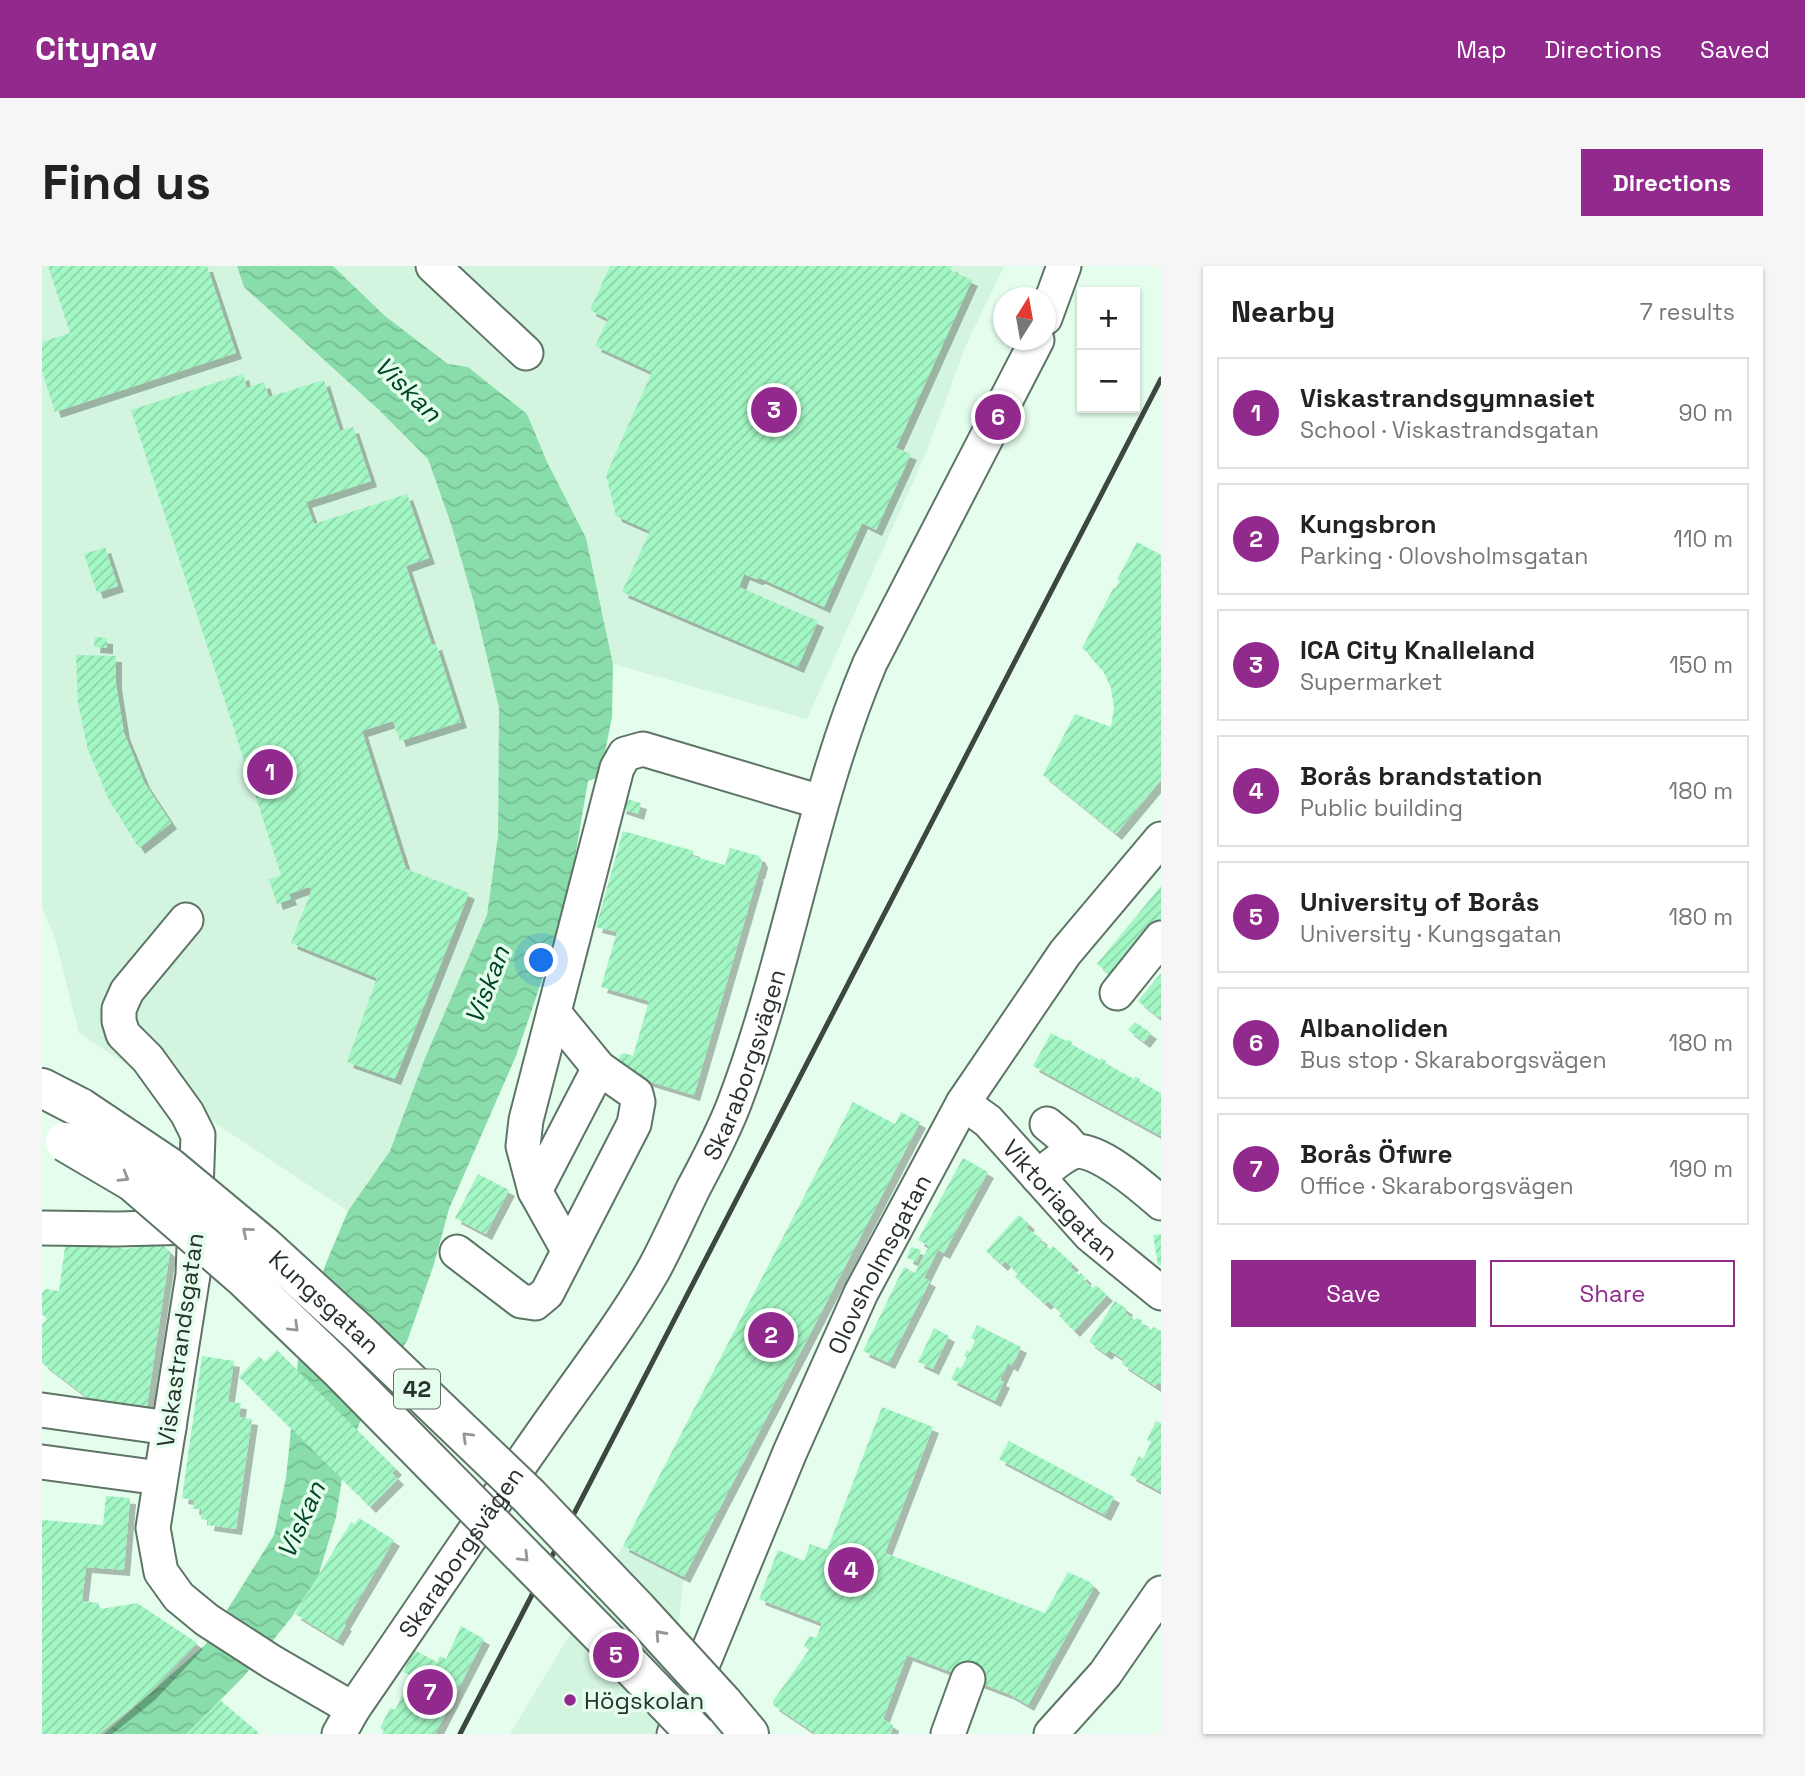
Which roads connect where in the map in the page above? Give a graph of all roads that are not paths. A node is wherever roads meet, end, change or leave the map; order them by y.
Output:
1 (433, 266) edge
2 (1064, 266) edge
3 (1056, 288) edge
4 (1032, 350) edge
5 (526, 354) dead end
6 (821, 802) junction
7 (1161, 839) edge
8 (186, 920) dead end
9 (1161, 938) edge
10 (1117, 993) dead end
11 (554, 1013) junction
12 (599, 1068) junction
13 (42, 1088) edge
14 (963, 1103) junction
15 (1046, 1124) dead end
16 (53, 1136) edge
17 (1075, 1152) junction
18 (1038, 1177) junction
19 (535, 1191) junction
20 (1161, 1203) edge
21 (196, 1227) junction
22 (42, 1228) edge
23 (568, 1250) junction
24 (457, 1252) dead end
25 (1161, 1293) edge
26 (42, 1410) edge
27 (169, 1428) junction
28 (42, 1462) edge
29 (160, 1478) junction
30 (1161, 1593) edge
31 (968, 1679) dead end
32 (346, 1721) edge
33 (674, 1734) edge
34 (696, 1734) edge
35 (749, 1734) edge
36 (948, 1734) edge
37 (1051, 1734) edge

1 - 5 street
2 - 3 street
4 - 6 street, Skaraborgsvägen
6 - 11 street
6 - 32 street, Skaraborgsvägen
7 - 14 street, Olovsholmsgatan
8 - 21 street, Viskastrandsgatan
9 - 10 street
11 - 12 street
11 - 19 street
12 - 19 street
12 - 23 street
35 -> 13 main road, Kungsgatan / 42, bridge
14 - 18 street, Viktoriagatan
14 - 33 street, Olovsholmsgatan
15 - 17 street
16 -> 34 main road, Kungsgatan / 42, bridge
17 - 18 street
17 - 20 street
18 - 25 street, Viktoriagatan
19 - 23 street
21 - 22 street
21 - 27 street, Viskastrandsgatan
23 - 24 street
26 - 27 street
27 - 29 street, Viskastrandsgatan
28 - 29 street
29 - 32 street, Viskastrandsgatan
30 - 37 street
31 - 36 street

